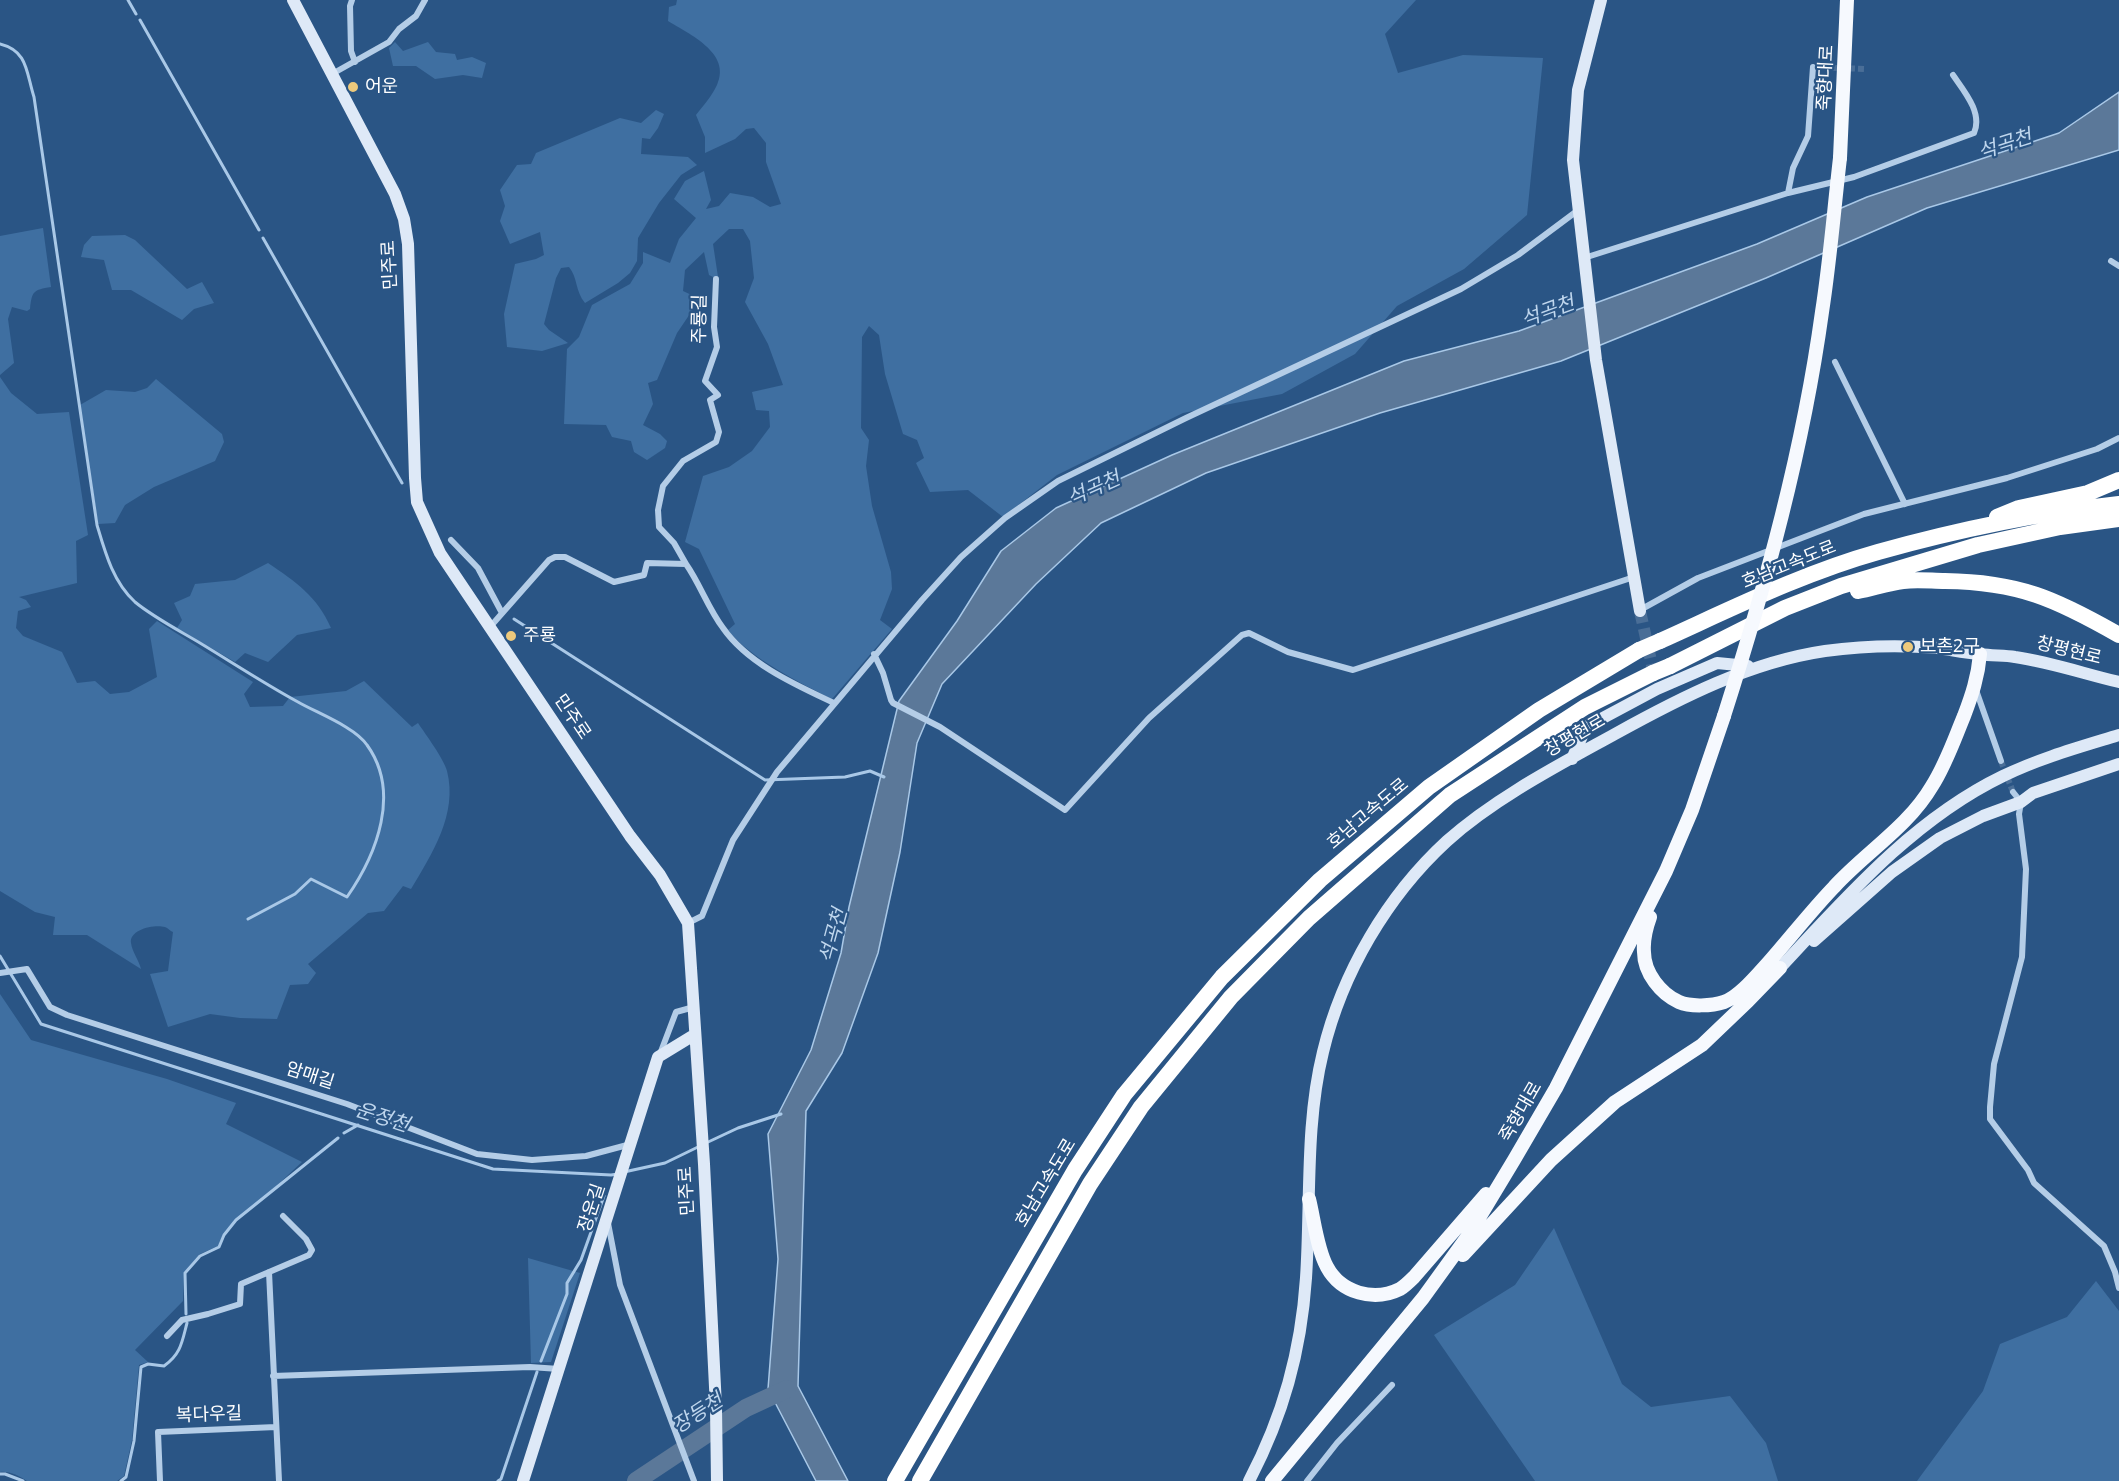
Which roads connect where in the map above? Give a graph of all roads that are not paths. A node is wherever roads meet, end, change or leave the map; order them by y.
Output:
1 (293, 0) edge
2 (352, 0) edge
3 (425, 0) edge
4 (1601, 0) edge
5 (1847, 0) edge
6 (355, 62) junction
7 (1813, 67) dead end
8 (332, 74) junction
9 (1953, 75) dead end
10 (1788, 193) junction
11 (1577, 211) junction
12 (1583, 259) junction
13 (2111, 261) dead end
14 (2119, 266) edge
15 (716, 279) dead end
16 (1835, 362) dead end
17 (2119, 438) edge
18 (2119, 480) edge
19 (1905, 504) junction
20 (2119, 504) edge
21 (2119, 519) edge
22 (1964, 531) junction
23 (451, 540) dead end
24 (686, 564) junction
25 (1634, 577) junction
26 (1640, 611) joint
27 (502, 613) junction
28 (490, 627) junction
29 (1738, 633) junction
30 (2119, 635) edge
31 (874, 654) junction
32 (1980, 654) junction
33 (1761, 667) junction
34 (2119, 682) edge
35 (1975, 687) junction
36 (834, 703) junction
37 (2119, 735) edge
38 (1572, 759) junction
39 (2001, 761) tunnel mouth
40 (2119, 764) edge
41 (2013, 792) tunnel mouth
42 (2021, 802) junction
43 (1666, 871) junction
44 (688, 923) junction
45 (1780, 968) junction
46 (0, 973) edge
47 (694, 1007) junction
48 (694, 1035) junction
49 (658, 1057) junction
50 (629, 1149) junction
51 (1514, 1160) junction
52 (1309, 1199) junction
53 (283, 1216) dead end
54 (608, 1218) junction
55 (269, 1272) junction
56 (2117, 1272) edge
57 (2119, 1288) edge
58 (1423, 1298) junction
59 (167, 1336) dead end
60 (559, 1370) junction
61 (273, 1376) junction
62 (1392, 1385) dead end
63 (276, 1427) junction
64 (160, 1481) edge
65 (279, 1481) edge
66 (524, 1481) edge
67 (694, 1481) edge
68 (717, 1481) edge
69 (895, 1481) edge
70 (920, 1481) edge
71 (1249, 1481) edge
72 (1272, 1481) edge
73 (1307, 1481) edge

1 - 8 main road, 민주로
2 - 6 street
3 - 6 street
4 - 11 main road
5 - 43 main road, 죽향대로, bridge
6 - 8 street
7 - 10 street
8 - 28 main road, 민주로
9 - 10 street
10 - 12 street
11 - 12 main road
11 - 31 street
12 - 25 main road
13 - 14 street
15 - 24 street, 주룡길
16 - 19 street
17 - 19 street
18 - 22 highway
19 - 26 street
20 - 22 highway, 호남고속도로
21 - 29 highway
22 - 69 highway, 호남고속도로, bridge
23 - 27 street
24 - 27 street
24 - 36 street, 주룡길
25 - 26 main road
25 - 31 street
27 - 28 street
28 - 44 main road, 민주로
29 - 30 highway
29 - 70 highway, bridge
31 - 36 street
32 - 33 main road, 창평현로
32 - 34 main road, 창평현로
32 - 35 main road
33 - 38 main road, 창평현로
33 - 38 main road
35 - 39 street
35 - 43 main road
36 - 44 street
37 - 45 main road
38 - 52 main road, 창평현로
40 - 42 main road
41 - 42 street
42 - 45 main road
42 - 56 street
43 - 51 main road, 죽향대로
44 - 47 main road, 민주로
45 - 58 main road
46 - 50 street, 암매길
47 - 48 main road, 민주로
47 - 49 street, 장운길
48 - 49 main road
48 - 68 main road, 민주로
49 - 50 main road, 장운길
50 - 54 main road, 장운길
51 - 52 main road
51 - 58 main road, 죽향대로
52 - 71 main road, 창평현로
53 - 55 street
54 - 60 main road, 장운길
54 - 67 street
55 - 59 street
55 - 61 street
56 - 57 street
58 - 72 main road, 죽향대로
60 - 61 street
60 - 66 main road, 장운길
61 - 63 street
62 - 73 street
63 - 64 street, 복다우길
63 - 65 street

